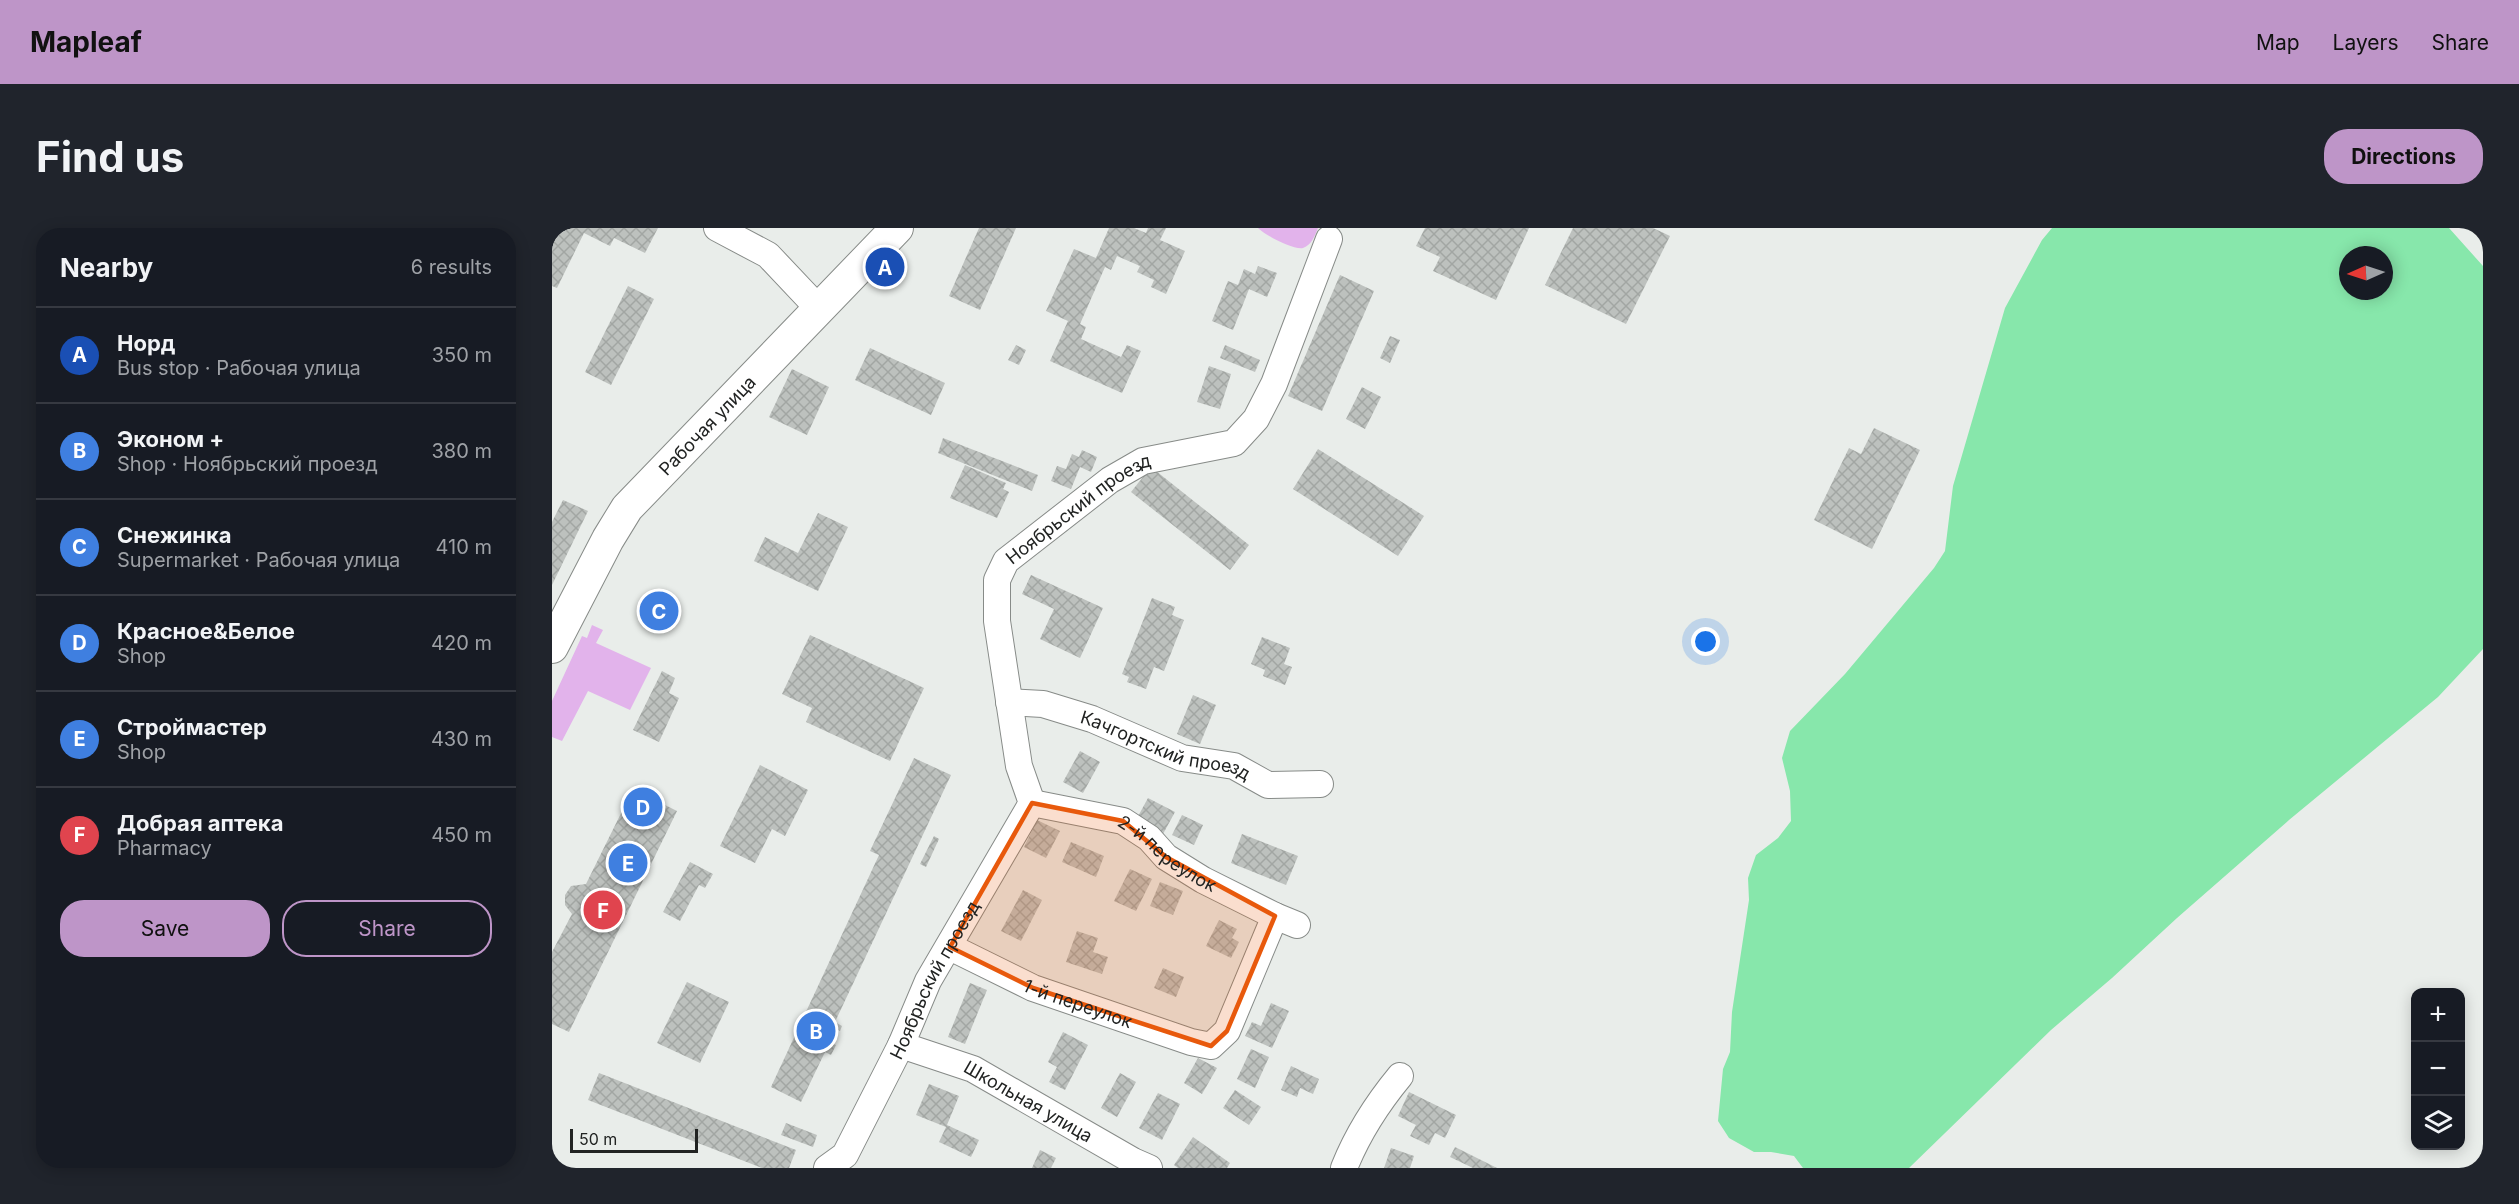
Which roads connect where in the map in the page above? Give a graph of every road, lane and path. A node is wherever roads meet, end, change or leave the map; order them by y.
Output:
1 (717, 228) edge
2 (897, 228) edge
3 (1329, 239) dead end
4 (819, 309) junction
5 (552, 647) edge
6 (1009, 702) junction
7 (1320, 784) dead end
8 (1032, 803) junction
9 (950, 946) junction
10 (901, 1045) junction
11 (1211, 1046) joint
12 (1400, 1076) dead end
13 (826, 1168) edge
14 (1149, 1168) edge
15 (1344, 1168) edge

1 - 4 street
2 - 4 main road, Рабочая улица
3 - 6 street, Ноябрьский проезд
4 - 5 main road, Рабочая улица
6 - 7 street, Качгортский проезд
6 - 8 street, Ноябрьский проезд
8 - 9 street, Ноябрьский проезд
8 - 11 street, 2-й переулок
9 - 10 street, Ноябрьский проезд
9 - 11 street, 1-й переулок
10 - 13 street, Ноябрьский проезд
10 - 14 street, Школьная улица
12 - 15 street

